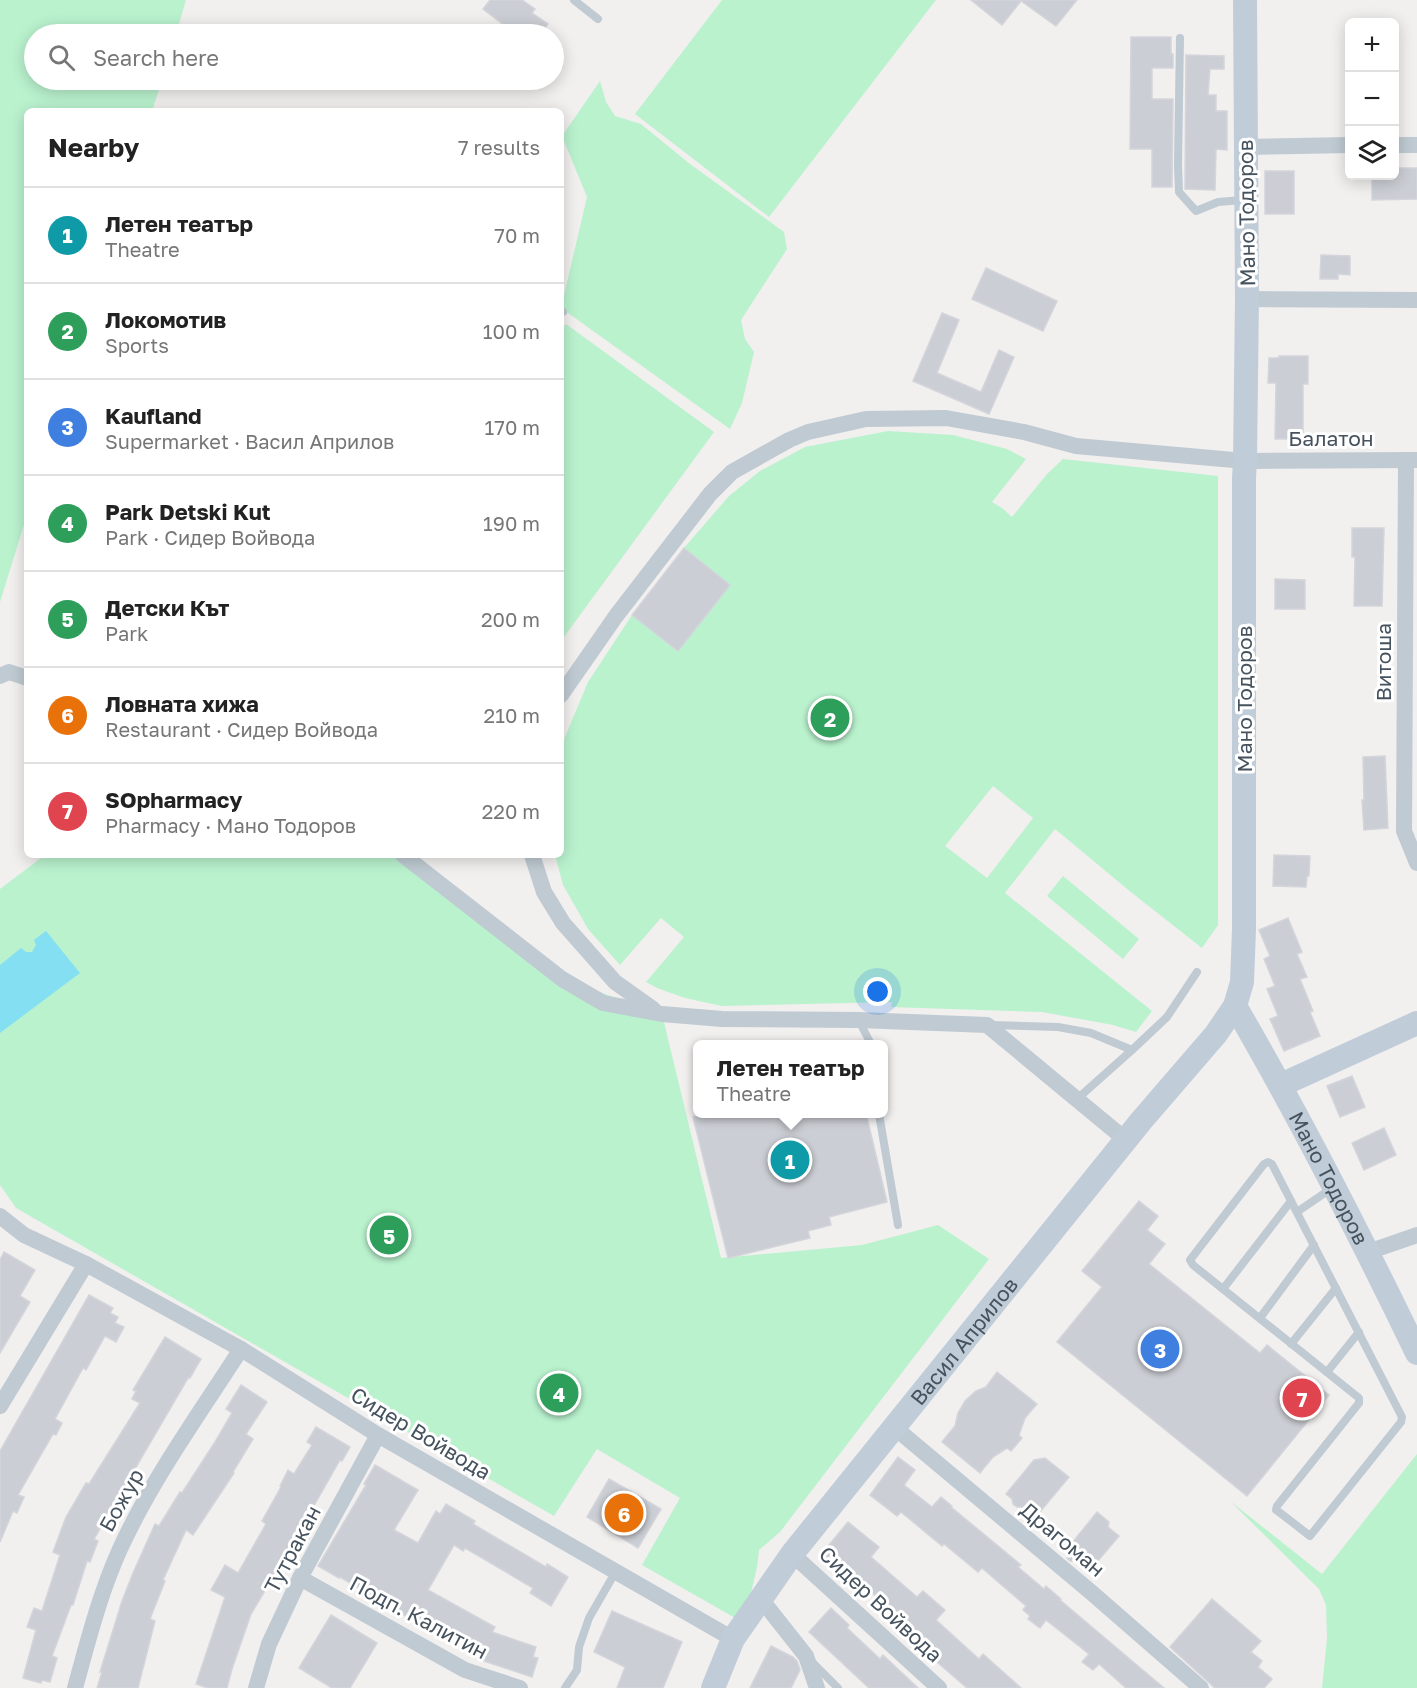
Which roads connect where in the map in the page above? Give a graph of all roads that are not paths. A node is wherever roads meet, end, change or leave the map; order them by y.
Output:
1 (574, 0) edge
2 (1245, 0) edge
3 (598, 19) dead end
4 (1180, 38) dead end
5 (1345, 145) edge
6 (1399, 145) edge
7 (1417, 145) edge
8 (1246, 147) junction
9 (1246, 200) junction
10 (1247, 299) junction
11 (1417, 300) edge
12 (1412, 460) edge
13 (1245, 461) junction
14 (0, 676) edge
15 (24, 677) edge
16 (564, 690) edge
17 (407, 858) edge
18 (533, 858) edge
19 (1417, 862) edge
20 (1197, 972) dead end
21 (1235, 1006) junction
22 (662, 1014) junction
23 (859, 1020) junction
24 (1417, 1023) edge
25 (987, 1025) junction
26 (869, 1040) edge
27 (1132, 1050) junction
28 (1281, 1085) junction
29 (1077, 1099) junction
30 (880, 1118) edge
31 (1126, 1140) junction
32 (1335, 1186) junction
33 (1291, 1201) junction
34 (1297, 1212) junction
35 (0, 1216) edge
36 (898, 1225) dead end
37 (1417, 1235) edge
38 (1314, 1245) junction
39 (1368, 1252) junction
40 (86, 1264) junction
41 (1336, 1288) junction
42 (1223, 1289) junction
43 (1260, 1318) junction
44 (1359, 1332) junction
45 (1291, 1344) junction
46 (241, 1348) junction
47 (1417, 1353) edge
48 (1327, 1372) junction
49 (0, 1406) edge
50 (894, 1427) junction
51 (378, 1436) junction
52 (792, 1554) junction
53 (616, 1571) junction
54 (300, 1578) junction
55 (761, 1599) junction
56 (733, 1639) junction
57 (806, 1656) junction
58 (75, 1688) edge
59 (256, 1688) edge
60 (520, 1688) edge
61 (566, 1688) edge
62 (713, 1688) edge
63 (817, 1688) edge
64 (838, 1688) edge
65 (939, 1688) edge
66 (1201, 1688) edge

1 - 3 lane
2 - 8 street, Мано Тодоров
4 - 9 lane
5 - 8 street
6 - 7 street
8 - 9 street, Мано Тодоров
9 - 10 street, Мано Тодоров
10 - 11 street
10 - 13 street, Мано Тодоров
12 - 13 street, Балатон
12 - 19 street, Витоша
13 - 16 street, Балатон
13 - 21 street, Мано Тодоров
14 - 15 street
17 - 22 street
18 - 22 street
20 - 27 lane
21 - 28 street, Мано Тодоров
21 - 31 street, Васил Априлов
22 - 23 street
23 - 25 street
23 - 26 lane
24 - 28 street
25 - 27 lane
25 - 29 street
27 - 29 lane
28 - 32 street, Мано Тодоров
29 - 31 street
30 - 36 lane
31 - 50 street, Васил Априлов
32 - 34 lane
32 - 39 street, Мано Тодоров
33 - 34 lane
33 - 42 lane
33 - 42 lane
34 - 38 lane
35 - 40 street, Сидер Войвода
37 - 39 street
38 - 41 lane
38 - 43 lane
39 - 47 street, Мано Тодоров
40 - 46 street, Сидер Войвода
40 - 49 street
41 - 44 lane
41 - 45 lane
42 - 43 lane
43 - 45 lane
44 - 48 lane
44 - 48 lane
45 - 48 lane
46 - 51 street, Сидер Войвода
46 - 58 street, Божур
50 - 52 street, Васил Априлов
50 - 66 street, Драгоман
51 - 53 street, Сидер Войвода
51 - 54 street, Тутракан
52 - 55 street, Васил Априлов
52 - 65 street, Сидер Войвода
53 - 56 street, Сидер Войвода
53 - 61 lane
54 - 59 street, Тутракан
54 - 60 street, Подп. Калитин
55 - 56 street, Васил Априлов
55 - 57 street
56 - 62 street, Васил Априлов
57 - 63 street
57 - 64 lane

